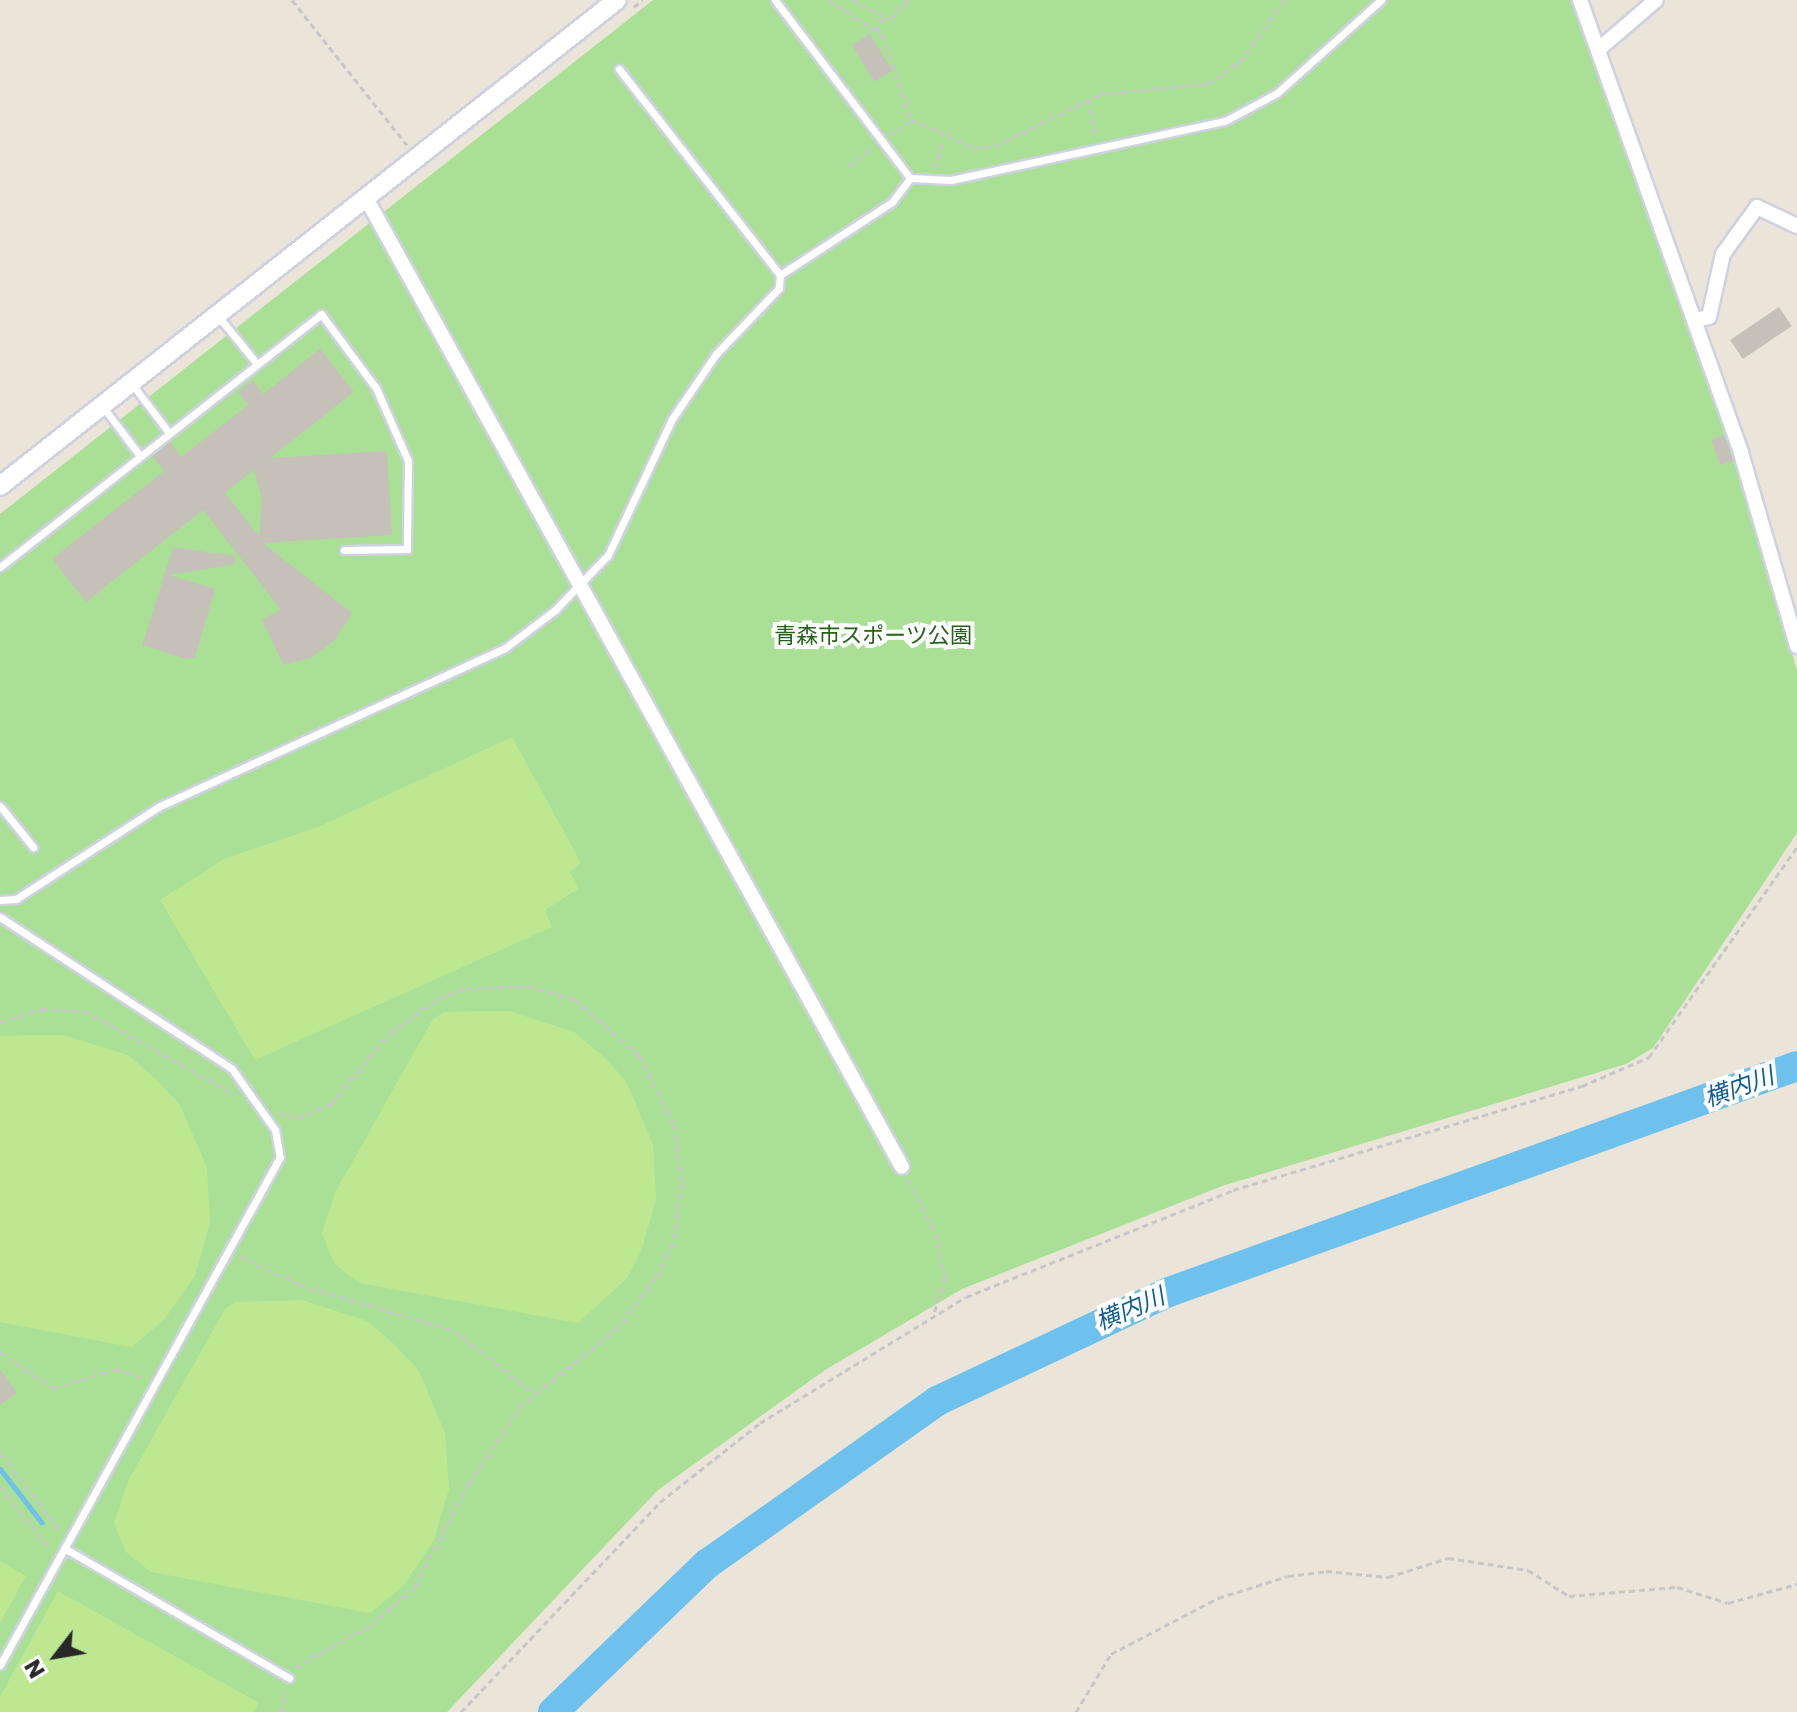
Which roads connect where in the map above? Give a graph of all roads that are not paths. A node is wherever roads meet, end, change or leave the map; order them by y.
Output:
1 (617, 0) edge
2 (775, 0) edge
3 (1381, 0) edge
4 (1580, 0) edge
5 (1656, 0) edge
6 (1599, 49) junction
7 (619, 69) dead end
8 (910, 178) junction
9 (366, 198) junction
10 (1797, 226) edge
11 (780, 275) junction
12 (217, 315) junction
13 (1694, 320) junction
14 (257, 364) junction
15 (131, 383) junction
16 (102, 405) junction
17 (169, 433) junction
18 (140, 456) junction
19 (0, 486) edge
20 (344, 550) dead end
21 (0, 567) edge
22 (581, 587) junction
23 (1797, 646) edge
24 (0, 806) edge
25 (33, 847) dead end
26 (0, 900) edge
27 (2, 922) edge
28 (902, 1167) road end
29 (66, 1544) junction
30 (0, 1665) edge
31 (289, 1678) road end

1 - 9 street
2 - 8 lane
3 - 8 lane
4 - 6 street
5 - 6 street
6 - 13 street
7 - 11 lane
8 - 11 lane
9 - 12 street
9 - 22 street
10 - 13 street
11 - 22 lane
12 - 14 lane
12 - 15 street
13 - 23 street
14 - 17 lane
14 - 20 lane
15 - 16 street
15 - 17 lane
16 - 18 lane
16 - 19 street
17 - 18 lane
18 - 21 lane
22 - 26 lane
22 - 28 street
24 - 25 lane
27 - 29 lane
29 - 30 lane
29 - 31 lane

